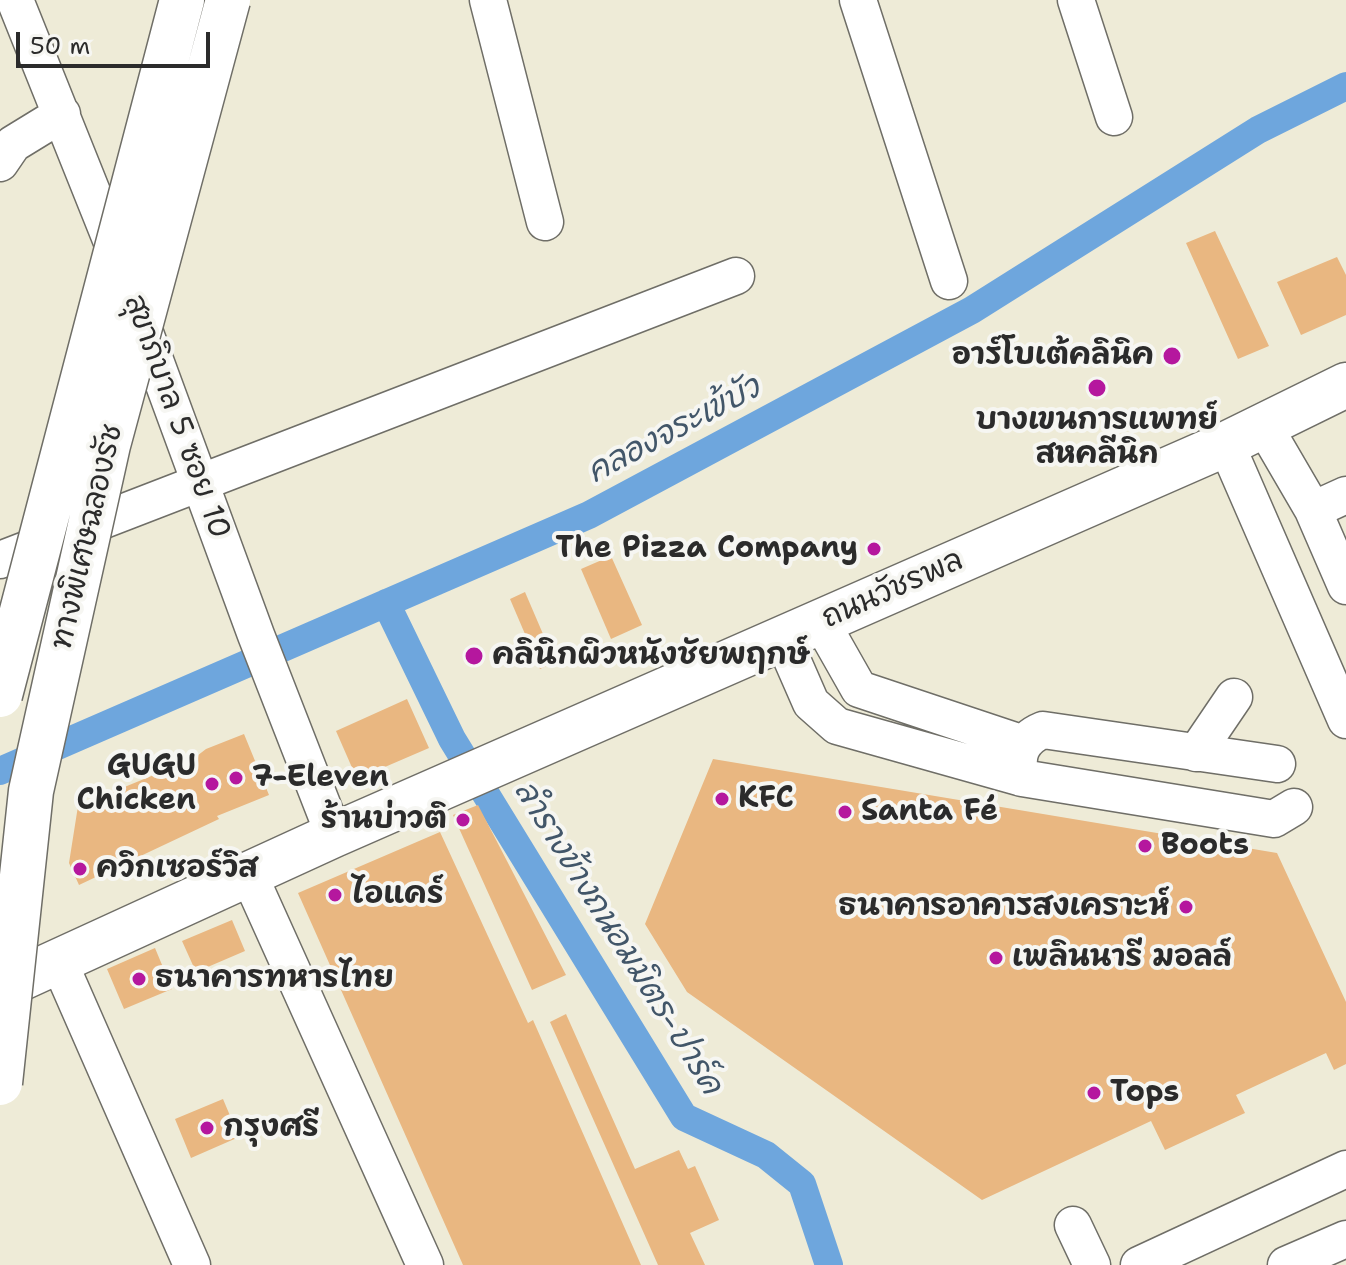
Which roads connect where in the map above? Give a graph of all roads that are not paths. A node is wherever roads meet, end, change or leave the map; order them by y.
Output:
1 (15, 0) edge
2 (182, 0) edge
3 (228, 0) edge
4 (488, 0) edge
5 (858, 0) edge
6 (1076, 0) edge
7 (62, 114) junction
8 (1114, 117) dead end
9 (0, 163) edge
10 (545, 222) dead end
11 (736, 276) dead end
12 (949, 281) dead end
13 (1346, 385) edge
14 (1245, 435) junction
15 (198, 481) junction
16 (1346, 495) edge
17 (1313, 510) junction
18 (0, 560) edge
19 (1346, 586) edge
20 (802, 630) junction
21 (853, 684) junction
22 (0, 695) edge
23 (1234, 697) dead end
24 (811, 703) junction
25 (1346, 720) edge
26 (1196, 753) junction
27 (1023, 761) junction
28 (1277, 764) dead end
29 (1294, 807) dead end
30 (334, 835) junction
31 (249, 875) junction
32 (59, 962) junction
33 (0, 988) edge
34 (0, 1083) edge
35 (1346, 1169) edge
36 (1073, 1225) dead end
37 (1346, 1239) edge
38 (1144, 1264) edge
39 (192, 1265) edge
40 (425, 1265) edge
41 (1092, 1265) edge
42 (1286, 1265) edge

1 - 7 street, สุขาภิบาล 5 ซอย 10
2 - 22 main road, ทางพิเศษฉลองรัช, bridge
3 - 34 main road, ทางพิเศษฉลองรัช, bridge
4 - 10 street
5 - 12 street
6 - 8 street
7 - 9 street
7 - 15 street, สุขาภิบาล 5 ซอย 10
11 - 15 street
13 - 14 main road, ถนนวัชรพล
14 - 17 street
14 - 20 main road, ถนนวัชรพล
14 - 25 street
15 - 18 street
15 - 30 street, สุขาภิบาล 5 ซอย 10
16 - 17 street
17 - 19 street
20 - 21 street
20 - 24 street
20 - 30 main road, ถนนวัชรพล
21 - 24 street
21 - 27 street
23 - 26 street
24 - 27 street
26 - 27 street
26 - 28 street
27 - 29 street
30 - 31 main road, ถนนวัชรพล
31 - 32 main road, ถนนวัชรพล
31 - 40 street
32 - 33 main road, ถนนวัชรพล
32 - 39 street
35 - 38 street
36 - 41 street
37 - 42 street

